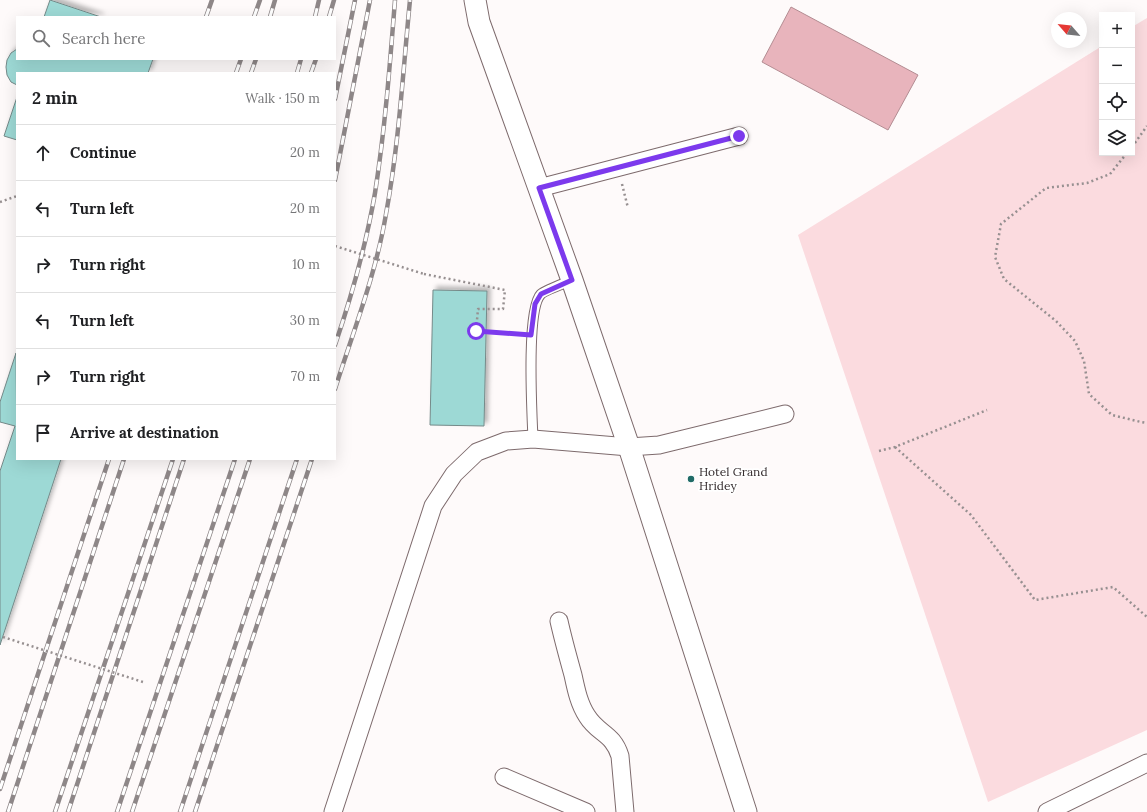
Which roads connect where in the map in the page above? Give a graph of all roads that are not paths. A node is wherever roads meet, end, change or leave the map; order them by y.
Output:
1 (474, 0) edge
2 (739, 136) dead end
3 (539, 188) junction
4 (572, 280) junction
5 (786, 414) dead end
6 (533, 439) junction
7 (629, 447) junction
8 (559, 621) dead end
9 (1147, 763) edge
10 (504, 777) dead end
11 (1054, 810) edge
12 (333, 812) edge
13 (586, 812) edge
14 (625, 812) edge
15 (746, 812) edge

1 - 3 street
2 - 3 street
3 - 4 street
4 - 6 lane
4 - 7 street
5 - 7 street
6 - 7 street
6 - 12 street
7 - 15 street
8 - 14 street
9 - 11 street
10 - 13 street

